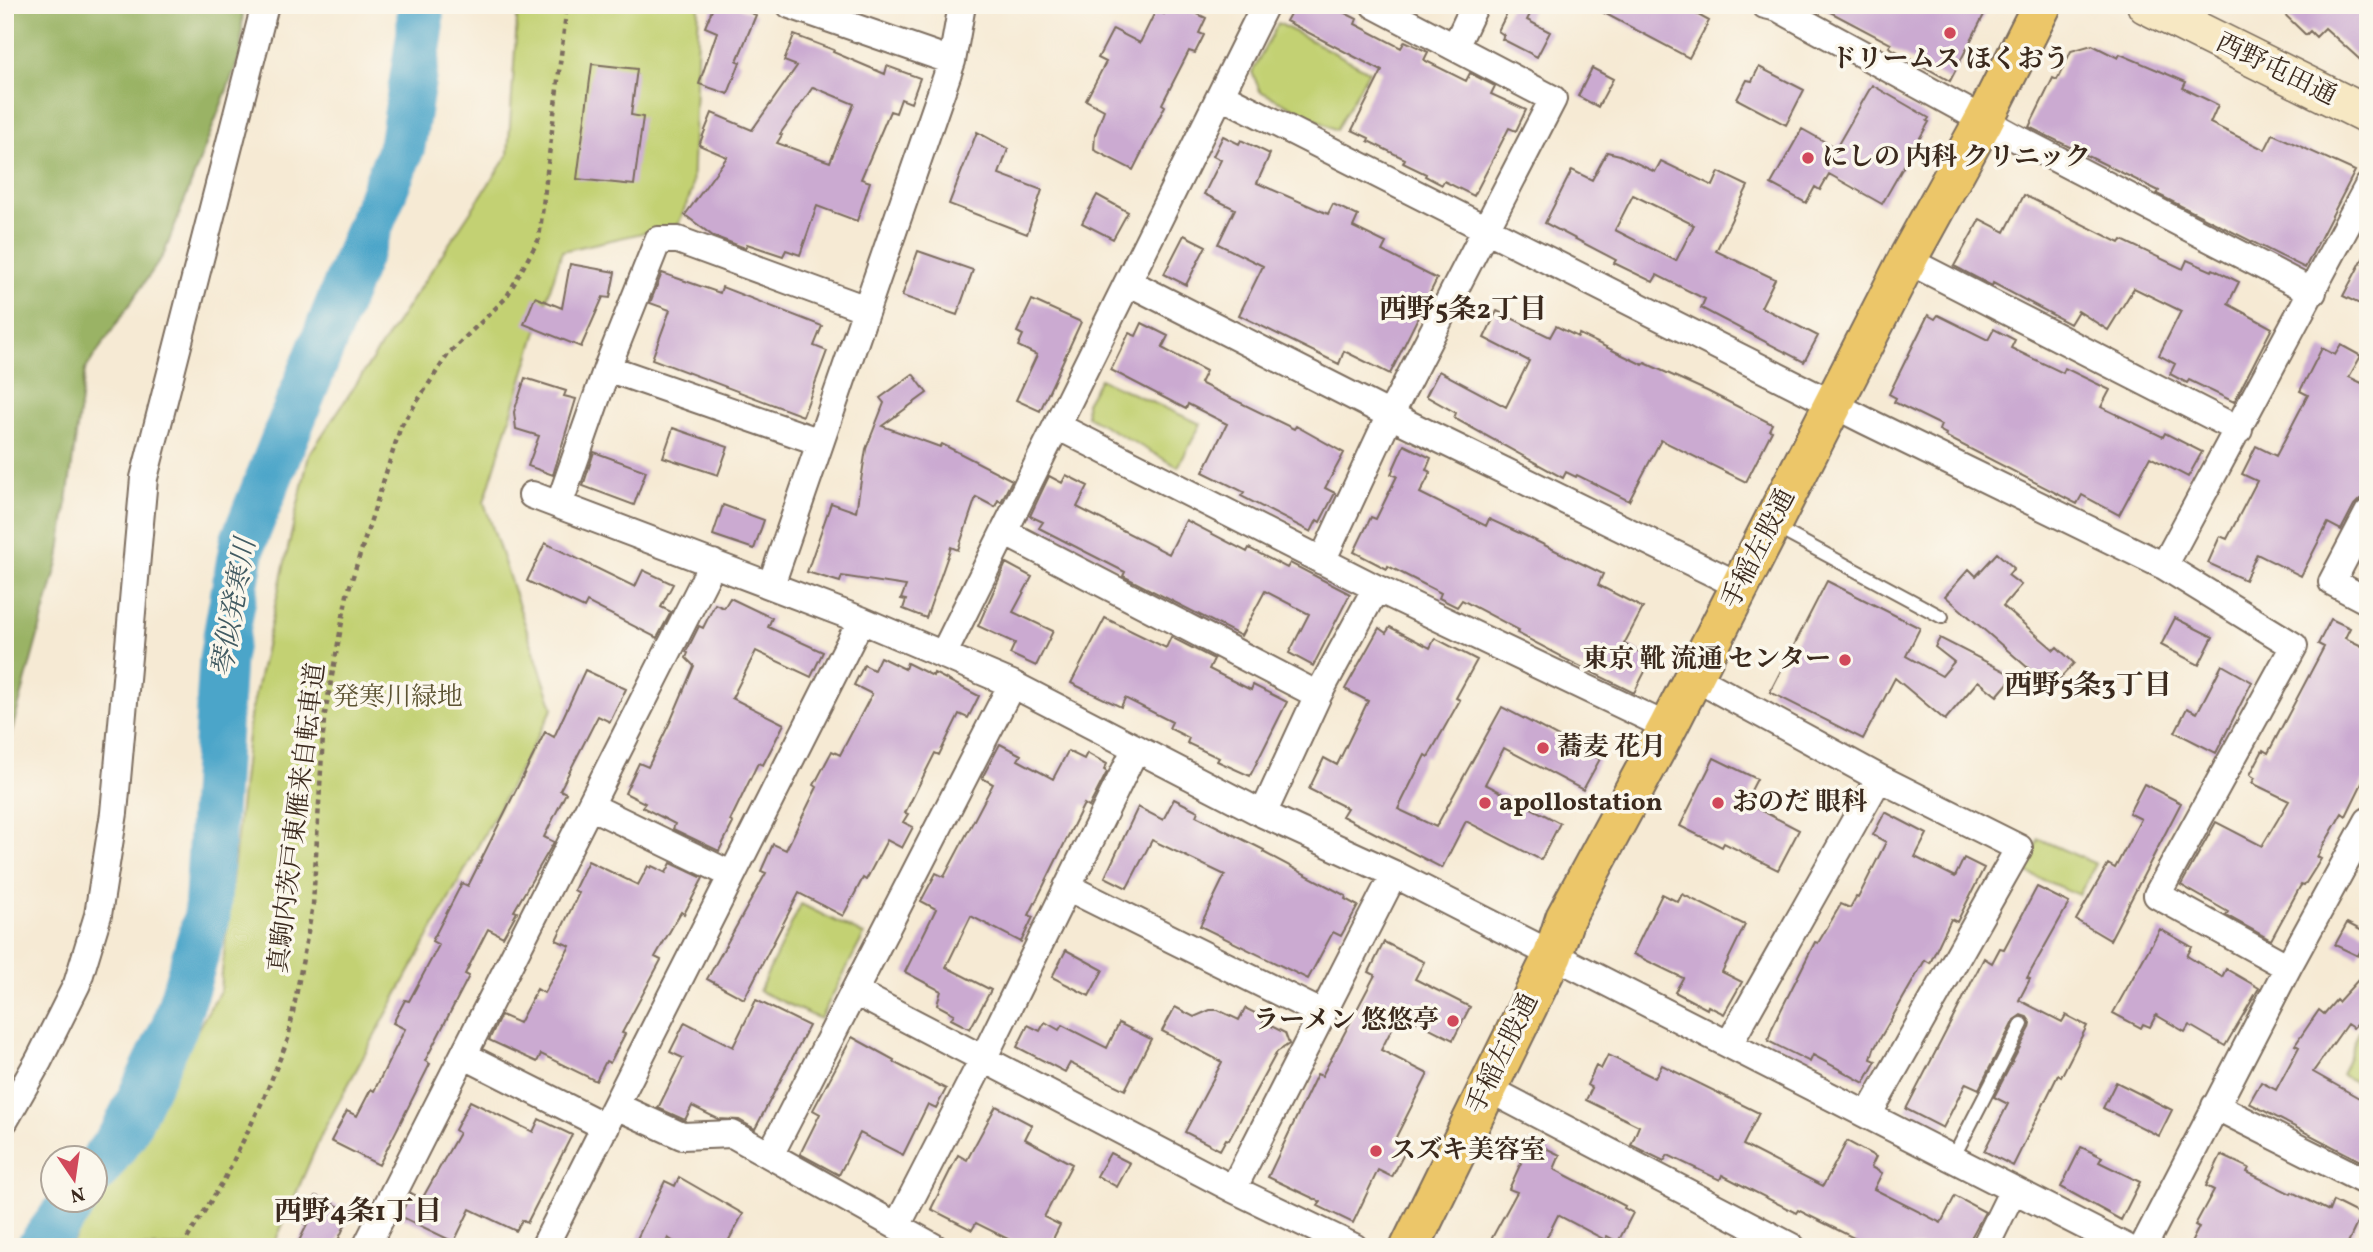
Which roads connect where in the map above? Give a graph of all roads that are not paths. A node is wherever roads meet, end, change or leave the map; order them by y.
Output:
1 (265, 5) edge
2 (790, 5) edge
3 (962, 5) edge
4 (1265, 5) edge
5 (1374, 5) edge
6 (1475, 5) edge
7 (2042, 5) edge
8 (2146, 5) edge
9 (1774, 6) edge
10 (1455, 47) junction
11 (952, 61) junction
12 (1221, 95) junction
13 (2365, 109) edge
14 (1984, 120) junction
15 (2368, 186) edge
16 (1485, 229) junction
17 (1906, 260) junction
18 (1128, 282) junction
19 (2313, 292) junction
20 (866, 310) junction
21 (607, 368) junction
22 (1833, 405) junction
23 (1390, 415) junction
24 (1057, 426) junction
25 (2238, 430) junction
26 (820, 442) junction
27 (532, 495) dead end
28 (559, 505) junction
29 (2368, 513) edge
30 (1771, 525) junction
31 (1004, 532) junction
32 (1322, 561) junction
33 (713, 563) junction
34 (2164, 566) junction
35 (771, 585) junction
36 (1740, 586) junction
37 (1376, 588) junction
38 (2368, 601) edge
39 (1942, 617) dead end
40 (861, 620) junction
41 (943, 655) junction
42 (1694, 677) junction
43 (1012, 684) junction
44 (1318, 695) junction
45 (1668, 727) junction
46 (1136, 748) junction
47 (1879, 778) junction
48 (590, 806) junction
49 (1263, 814) junction
50 (2368, 821) edge
51 (1394, 874) junction
52 (732, 875) junction
53 (1067, 887) junction
54 (1553, 954) junction
55 (2288, 968) junction
56 (855, 992) junction
57 (1323, 1014) junction
58 (2022, 1024) dead end
59 (1729, 1044) junction
60 (465, 1056) junction
61 (983, 1059) junction
62 (1487, 1088) junction
63 (2216, 1106) junction
64 (1868, 1115) junction
65 (611, 1116) junction
66 (5, 1120) edge
67 (770, 1155) junction
68 (1953, 1158) junction
69 (2368, 1183) edge
70 (1233, 1189) junction
71 (2013, 1190) junction
72 (897, 1226) junction
73 (366, 1247) edge
74 (544, 1247) edge
75 (934, 1247) edge
76 (1354, 1247) edge
77 (1410, 1247) edge
78 (1792, 1247) edge
79 (1985, 1247) edge
80 (2126, 1247) edge
81 (2143, 1247) edge

1 - 66 street
2 - 11 street
3 - 11 street
4 - 12 street
5 - 10 street
6 - 10 street
7 - 14 main road, 手稲左股通
8 - 13 street, 西野屯田通
9 - 14 street
10 - 16 street
11 - 20 street
12 - 16 street
12 - 18 street
14 - 17 main road, 手稲左股通
14 - 19 street
15 - 19 street
16 - 22 street
16 - 23 street
17 - 22 main road, 手稲左股通
17 - 25 street
18 - 23 street
18 - 24 street
19 - 25 street
20 - 21 street
20 - 26 street
21 - 26 street
21 - 28 street
22 - 30 main road, 手稲左股通
22 - 34 street
23 - 32 street
23 - 36 street
24 - 31 street
24 - 32 street
25 - 34 street
26 - 35 street
27 - 28 street
28 - 33 street
29 - 38 street
30 - 36 main road, 手稲左股通
30 - 39 lane
31 - 41 street
31 - 44 street
32 - 37 street
33 - 35 street
33 - 48 street
34 - 55 street
35 - 40 street
36 - 42 main road, 手稲左股通
37 - 44 street
37 - 45 street
40 - 41 street
40 - 52 street
41 - 43 street
42 - 45 main road, 手稲左股通
42 - 47 street
43 - 46 street
43 - 56 street
44 - 49 street
45 - 54 main road, 手稲左股通
46 - 49 street
46 - 53 street
47 - 59 street
47 - 64 street
48 - 52 street
48 - 60 street
49 - 51 street
50 - 55 street
51 - 54 street
51 - 57 street
52 - 65 street
53 - 57 street
53 - 61 street
54 - 59 street
54 - 62 main road, 手稲左股通
55 - 63 street
56 - 61 street
56 - 67 street
57 - 70 street
58 - 68 lane
59 - 64 street
60 - 65 street
60 - 73 street
61 - 70 street
61 - 72 street
62 - 77 main road, 手稲左股通
62 - 78 street
63 - 69 street
63 - 81 street
64 - 68 street
65 - 67 street
65 - 74 street
67 - 72 street
68 - 71 street
70 - 76 street
71 - 79 street
71 - 80 street
72 - 75 street

